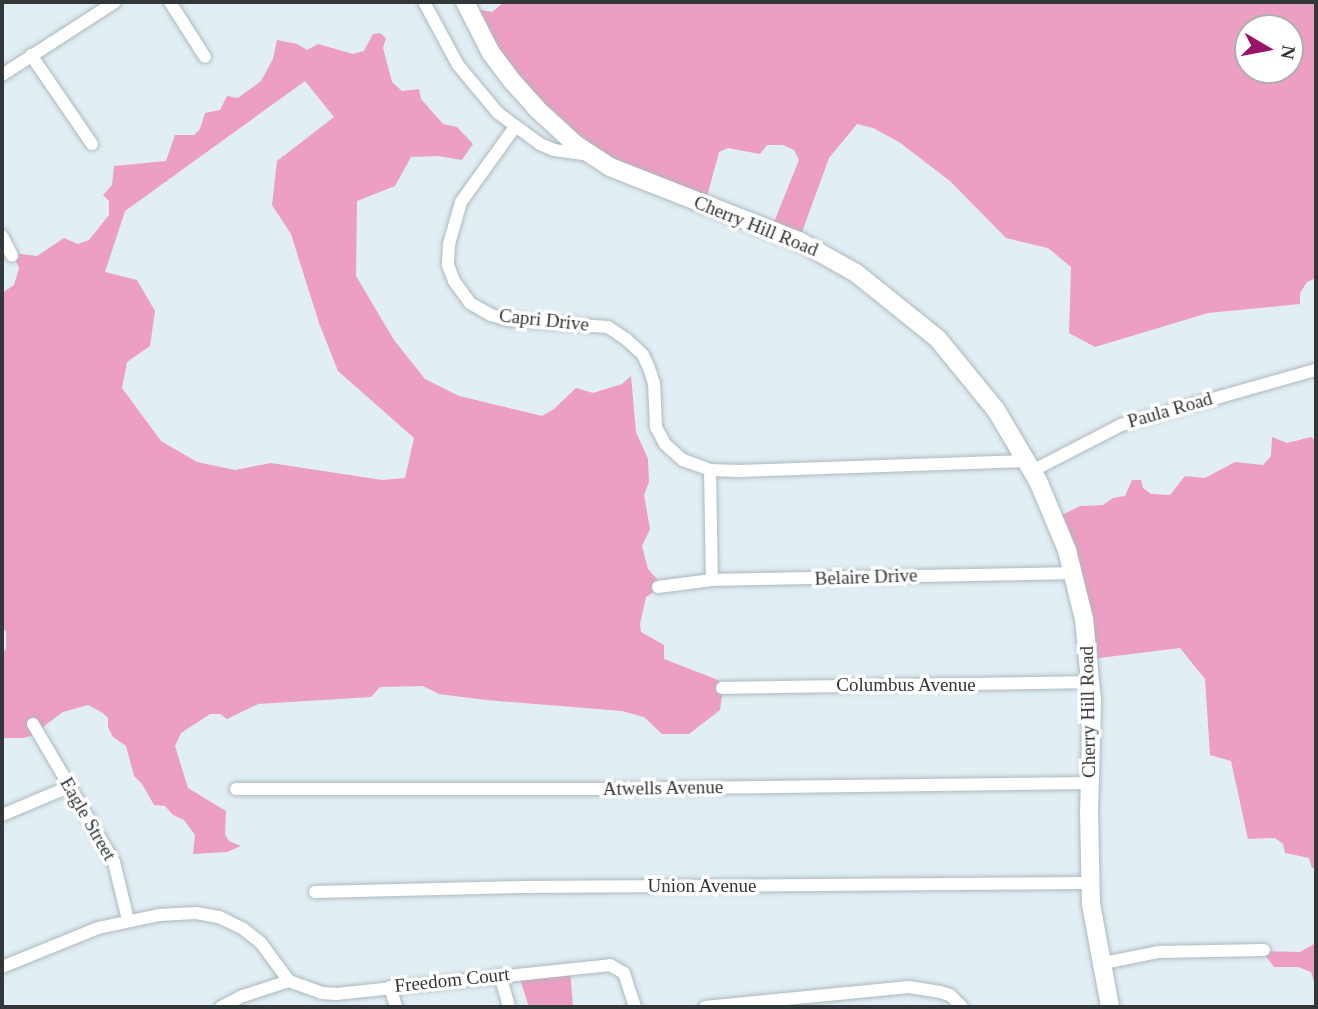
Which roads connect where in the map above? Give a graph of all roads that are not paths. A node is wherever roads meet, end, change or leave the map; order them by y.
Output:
1 (115, 2) edge
2 (170, 2) edge
3 (424, 2) edge
4 (465, 2) edge
5 (31, 55) junction
6 (205, 57) dead end
7 (2, 75) edge
8 (515, 127) junction
9 (92, 145) dead end
10 (590, 155) junction
11 (2, 236) edge
12 (12, 256) dead end
13 (1316, 370) edge
14 (1030, 466) junction
15 (710, 470) junction
16 (1073, 573) junction
17 (712, 580) junction
18 (659, 587) dead end
19 (1091, 681) junction
20 (722, 688) dead end
21 (33, 724) dead end
22 (1090, 783) junction
23 (69, 787) junction
24 (236, 789) dead end
25 (2, 815) edge
26 (1089, 883) junction
27 (315, 892) dead end
28 (128, 920) junction
29 (1264, 950) dead end
30 (1099, 964) junction
31 (2, 967) edge
32 (500, 975) junction
33 (289, 981) junction
34 (390, 987) junction
35 (221, 1007) edge
36 (396, 1007) edge
37 (509, 1007) edge
38 (635, 1007) edge
39 (705, 1007) edge
40 (962, 1007) edge
41 (1110, 1007) edge

1 - 5 street
2 - 6 street
3 - 8 street
4 - 10 main road, Cherry Hill Road
5 - 7 street
5 - 9 street
8 - 10 street
8 - 15 street, Capri Drive
10 - 14 main road, Cherry Hill Road
11 - 12 street
13 - 14 street, Paula Road
14 - 15 street, Capri Drive
14 - 16 main road, Cherry Hill Road
15 - 17 street
16 - 17 street, Belaire Drive
16 - 19 main road, Cherry Hill Road
17 - 18 street, Belaire Drive
19 - 20 street, Columbus Avenue
19 - 22 main road, Cherry Hill Road
21 - 23 street, Eagle Street
22 - 24 street, Atwells Avenue
22 - 26 main road, Cherry Hill Road
23 - 25 street
23 - 28 street, Eagle Street
26 - 27 street, Union Avenue
26 - 30 main road, Cherry Hill Road
28 - 31 street
28 - 33 street
29 - 30 street
30 - 41 main road, Cherry Hill Road
32 - 34 street, Freedom Court
32 - 37 street
32 - 38 street, Freedom Court
33 - 34 street, Freedom Court
33 - 35 street
34 - 36 street
39 - 40 street

